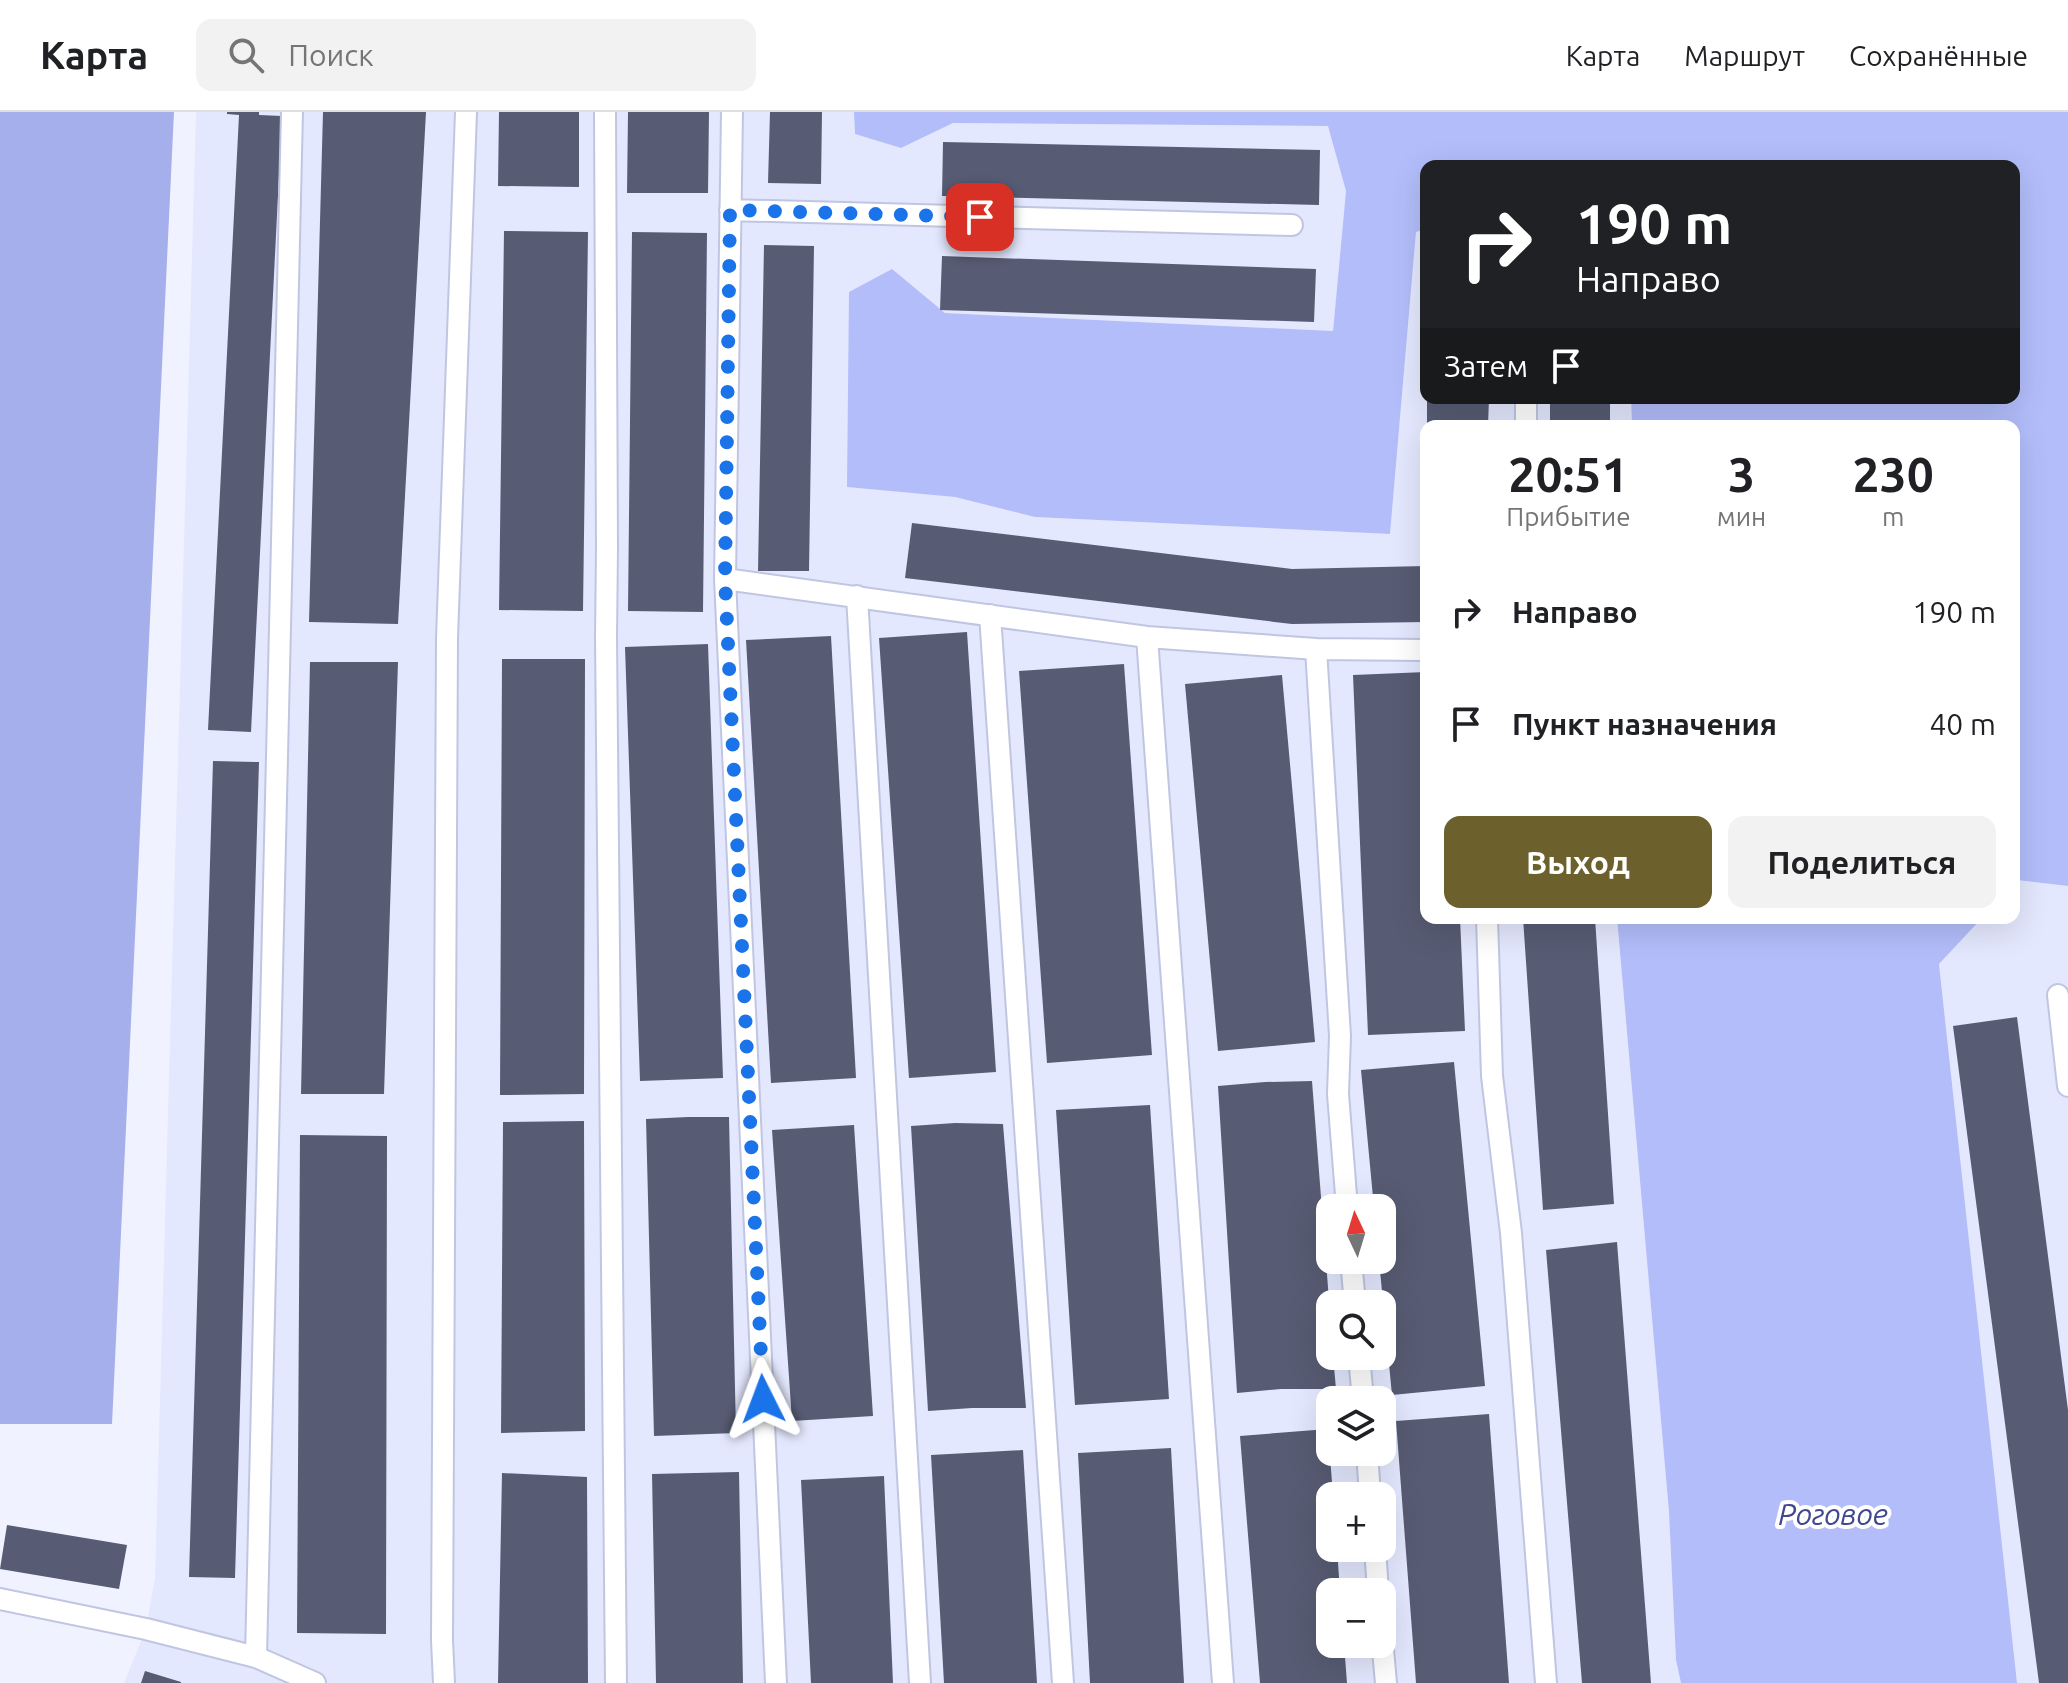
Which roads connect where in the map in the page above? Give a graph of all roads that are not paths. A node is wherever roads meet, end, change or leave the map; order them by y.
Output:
1 (292, 112) edge
2 (466, 112) edge
3 (605, 112) edge
4 (732, 112) edge
5 (730, 210) junction
6 (1292, 225) dead end
7 (725, 579) junction
8 (857, 596) junction
9 (990, 615) junction
10 (1147, 637) junction
11 (1316, 649) junction
12 (1420, 650) edge
13 (1487, 924) edge
14 (2058, 995) dead end
15 (2068, 1086) edge
16 (1346, 1194) edge
17 (0, 1599) edge
18 (256, 1657) junction
19 (1384, 1658) edge
20 (315, 1683) edge
21 (444, 1683) edge
22 (616, 1683) edge
23 (776, 1683) edge
24 (920, 1683) edge
25 (1063, 1683) edge
26 (1223, 1683) edge
27 (1386, 1683) edge
28 (1546, 1683) edge

1 - 18 lane
2 - 21 lane
3 - 22 lane
4 - 5 lane
5 - 6 lane
5 - 7 lane
7 - 8 lane
7 - 23 lane
8 - 9 lane
8 - 24 lane
9 - 10 lane
9 - 25 lane
10 - 11 lane
10 - 26 lane
11 - 12 lane
11 - 16 lane
13 - 28 lane
14 - 15 lane
17 - 18 lane
18 - 20 lane
19 - 27 lane

